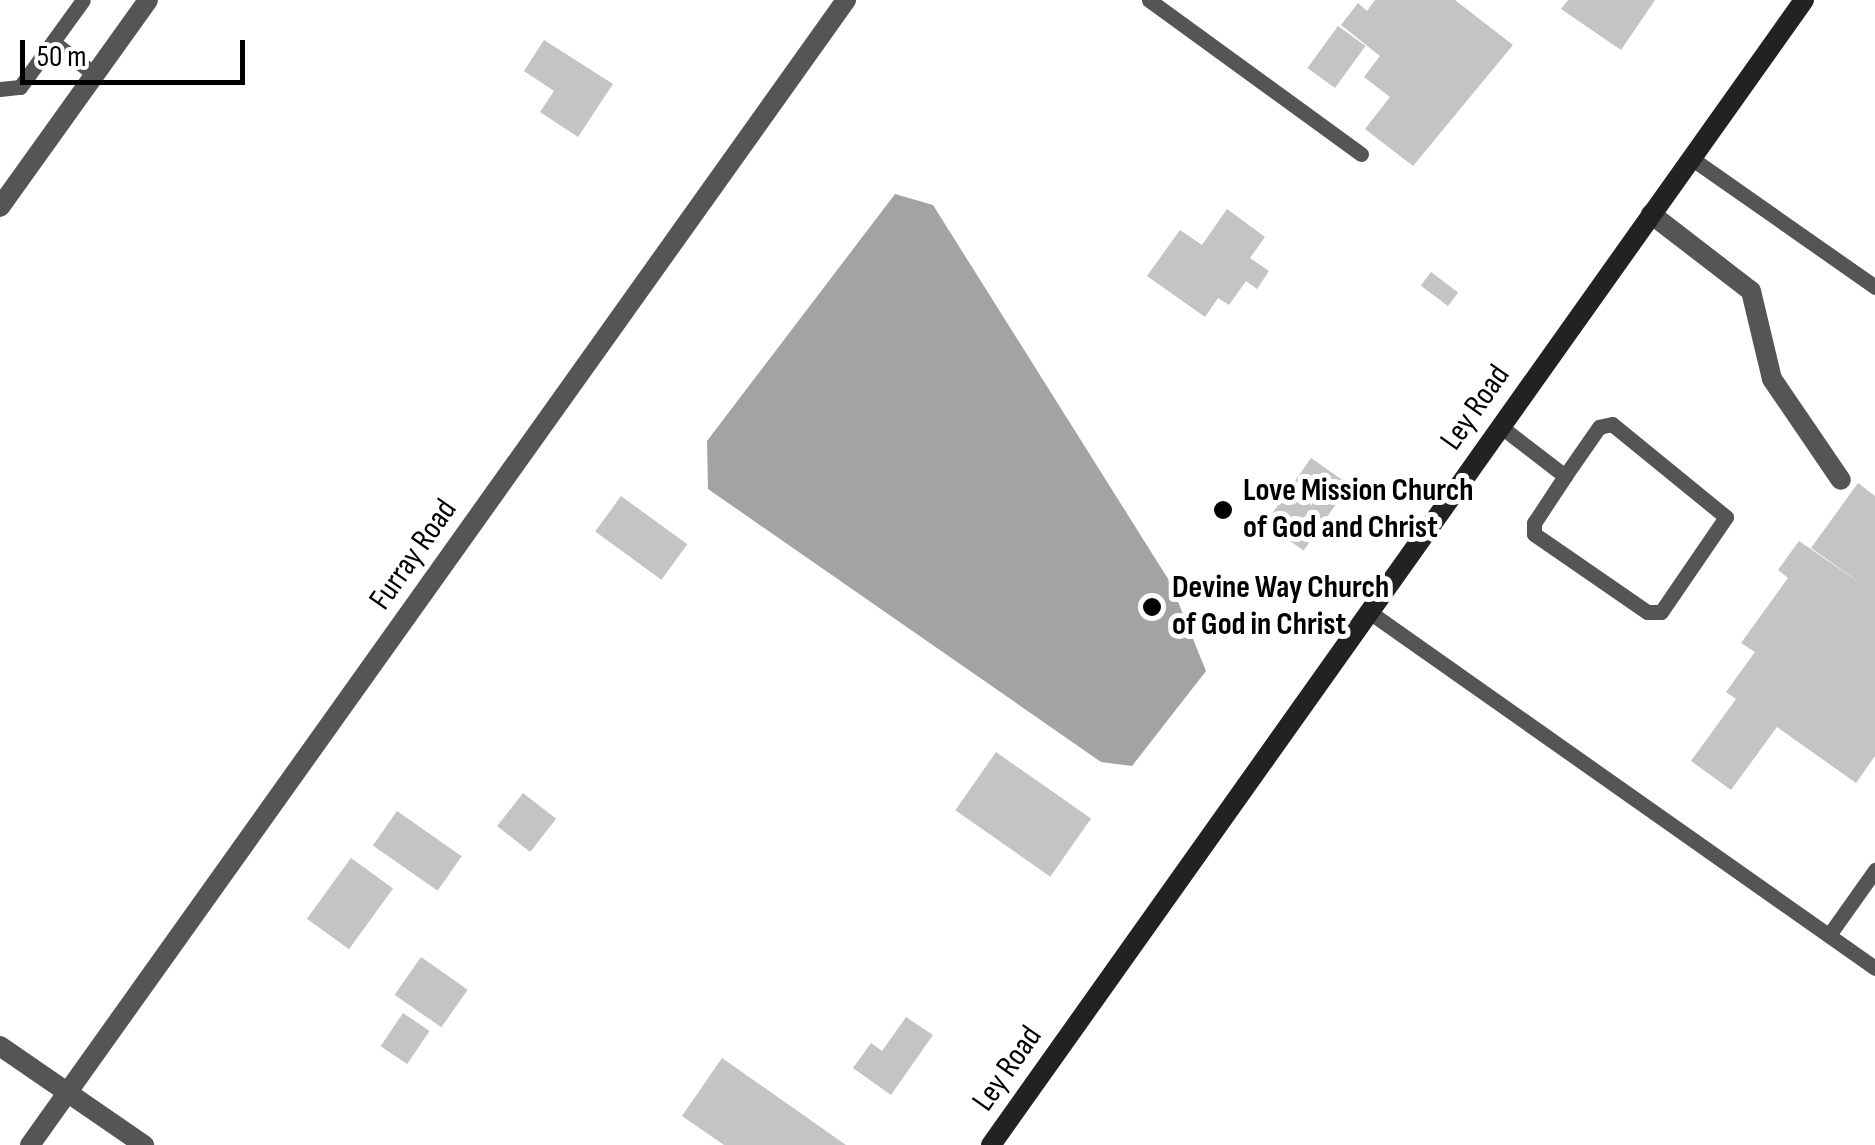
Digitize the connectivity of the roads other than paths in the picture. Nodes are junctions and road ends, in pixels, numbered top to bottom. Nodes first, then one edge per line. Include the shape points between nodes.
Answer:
1 (83, 0) edge
2 (148, 0) edge
3 (846, 0) edge
4 (1148, 0) edge
5 (1804, 0) edge
6 (53, 42) junction
7 (94, 74) junction
8 (0, 89) edge
9 (1361, 154) dead end
10 (1692, 158) junction
11 (0, 207) edge
12 (1651, 214) junction
13 (1875, 286) edge
14 (1500, 426) junction
15 (1565, 476) junction
16 (1841, 480) dead end
17 (1368, 612) junction
18 (1875, 870) edge
19 (1828, 934) junction
20 (1875, 968) edge
21 (0, 1046) edge
22 (68, 1093) junction
23 (30, 1145) edge
24 (144, 1145) edge
25 (990, 1145) edge

1 - 6 lane
2 - 7 street
3 - 22 street, Furray Road
4 - 9 lane
5 - 10 main road, Ley Road
6 - 7 lane
6 - 8 lane via 20,87
7 - 11 street
10 - 12 main road, Ley Road
10 - 13 lane
12 - 14 main road, Ley Road
12 - 16 street via 1751,291 1772,378
14 - 15 lane
14 - 17 main road, Ley Road
15 - 15 lane via 1534,523 1534,534 1654,614 1726,517 1612,424 1599,427
17 - 19 lane
17 - 25 main road, Ley Road
18 - 19 lane
19 - 20 lane
21 - 22 street
22 - 23 street, Furray Road
22 - 24 street

